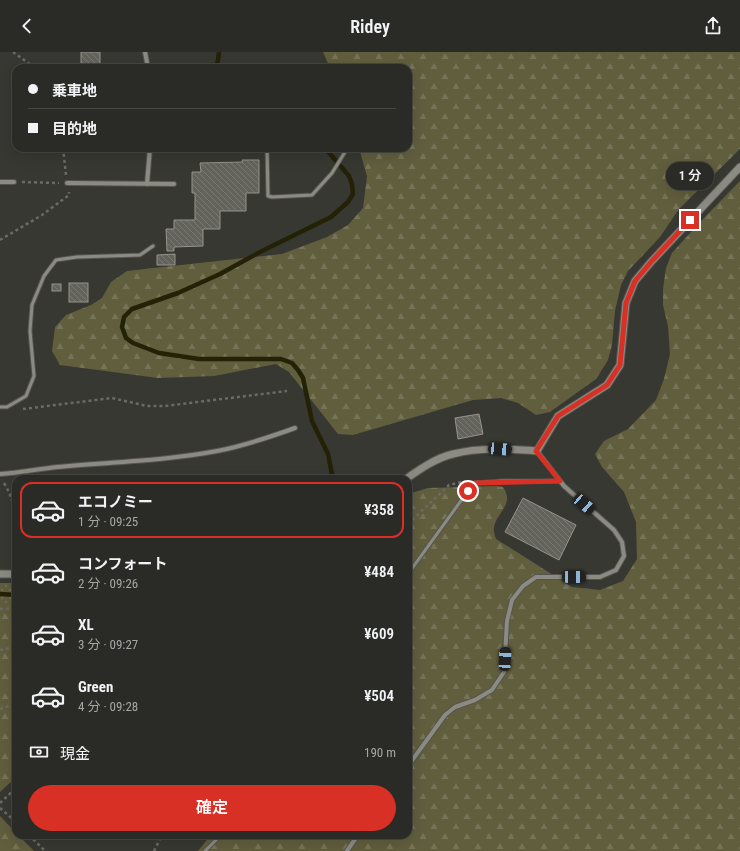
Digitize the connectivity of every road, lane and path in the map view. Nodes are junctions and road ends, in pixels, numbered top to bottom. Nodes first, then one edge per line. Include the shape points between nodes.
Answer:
1 (13, 52) edge
2 (145, 52) edge
3 (30, 64) edge
4 (147, 64) edge
5 (63, 152) edge
6 (150, 152) edge
7 (267, 152) edge
8 (345, 152) edge
9 (740, 167) edge
10 (0, 182) edge
11 (14, 182) joint
12 (67, 183) junction
13 (147, 184) junction
14 (174, 184) dead end
15 (0, 240) edge
16 (153, 246) dead end
17 (286, 391) dead end
18 (0, 407) edge
19 (7, 407) junction
20 (295, 428) dead end
21 (536, 451) junction
22 (0, 474) edge
23 (412, 475) edge
24 (560, 481) junction
25 (4, 482) dead end
26 (475, 483) junction
27 (12, 496) edge
28 (412, 520) edge
29 (412, 568) edge
30 (0, 574) edge
31 (12, 574) edge
32 (12, 608) edge
33 (0, 609) edge
34 (12, 648) edge
35 (0, 650) edge
36 (12, 705) edge
37 (0, 709) edge
38 (412, 760) edge
39 (12, 792) edge
40 (0, 803) edge
41 (0, 808) edge
42 (12, 818) edge
43 (33, 839) edge
44 (160, 839) edge
45 (217, 839) edge
46 (355, 839) edge
47 (45, 851) edge
48 (154, 851) edge
49 (205, 851) edge
50 (347, 851) edge

1 - 3 path
2 - 4 street
5 - 12 path
6 - 13 street
7 - 8 lane via 266,187 268,196 272,197 312,195 332,173
9 - 21 street via 635,281 626,303 620,365 607,385 558,416
10 - 11 street
11 - 12 path
12 - 13 street
12 - 15 path via 69,195 42,215
13 - 14 street
16 - 19 lane via 140,256 56,260 44,276 32,305 30,331 34,376 26,396
17 - 19 path via 165,406 147,406 112,398 20,409
18 - 19 lane
20 - 22 street via 257,442 170,459 56,467
21 - 23 street via 500,449 452,454
21 - 24 street
24 - 26 lane
24 - 38 street via 614,530 622,542 624,556 616,570 600,577 536,577 523,586 512,600 507,621 504,672 492,690 445,714
25 - 27 path
26 - 28 path via 463,480 449,485
26 - 29 lane
30 - 31 street
32 - 33 path
34 - 35 path
36 - 37 path
39 - 40 path
41 - 42 path
43 - 47 path
44 - 48 path
45 - 49 lane
46 - 50 street

